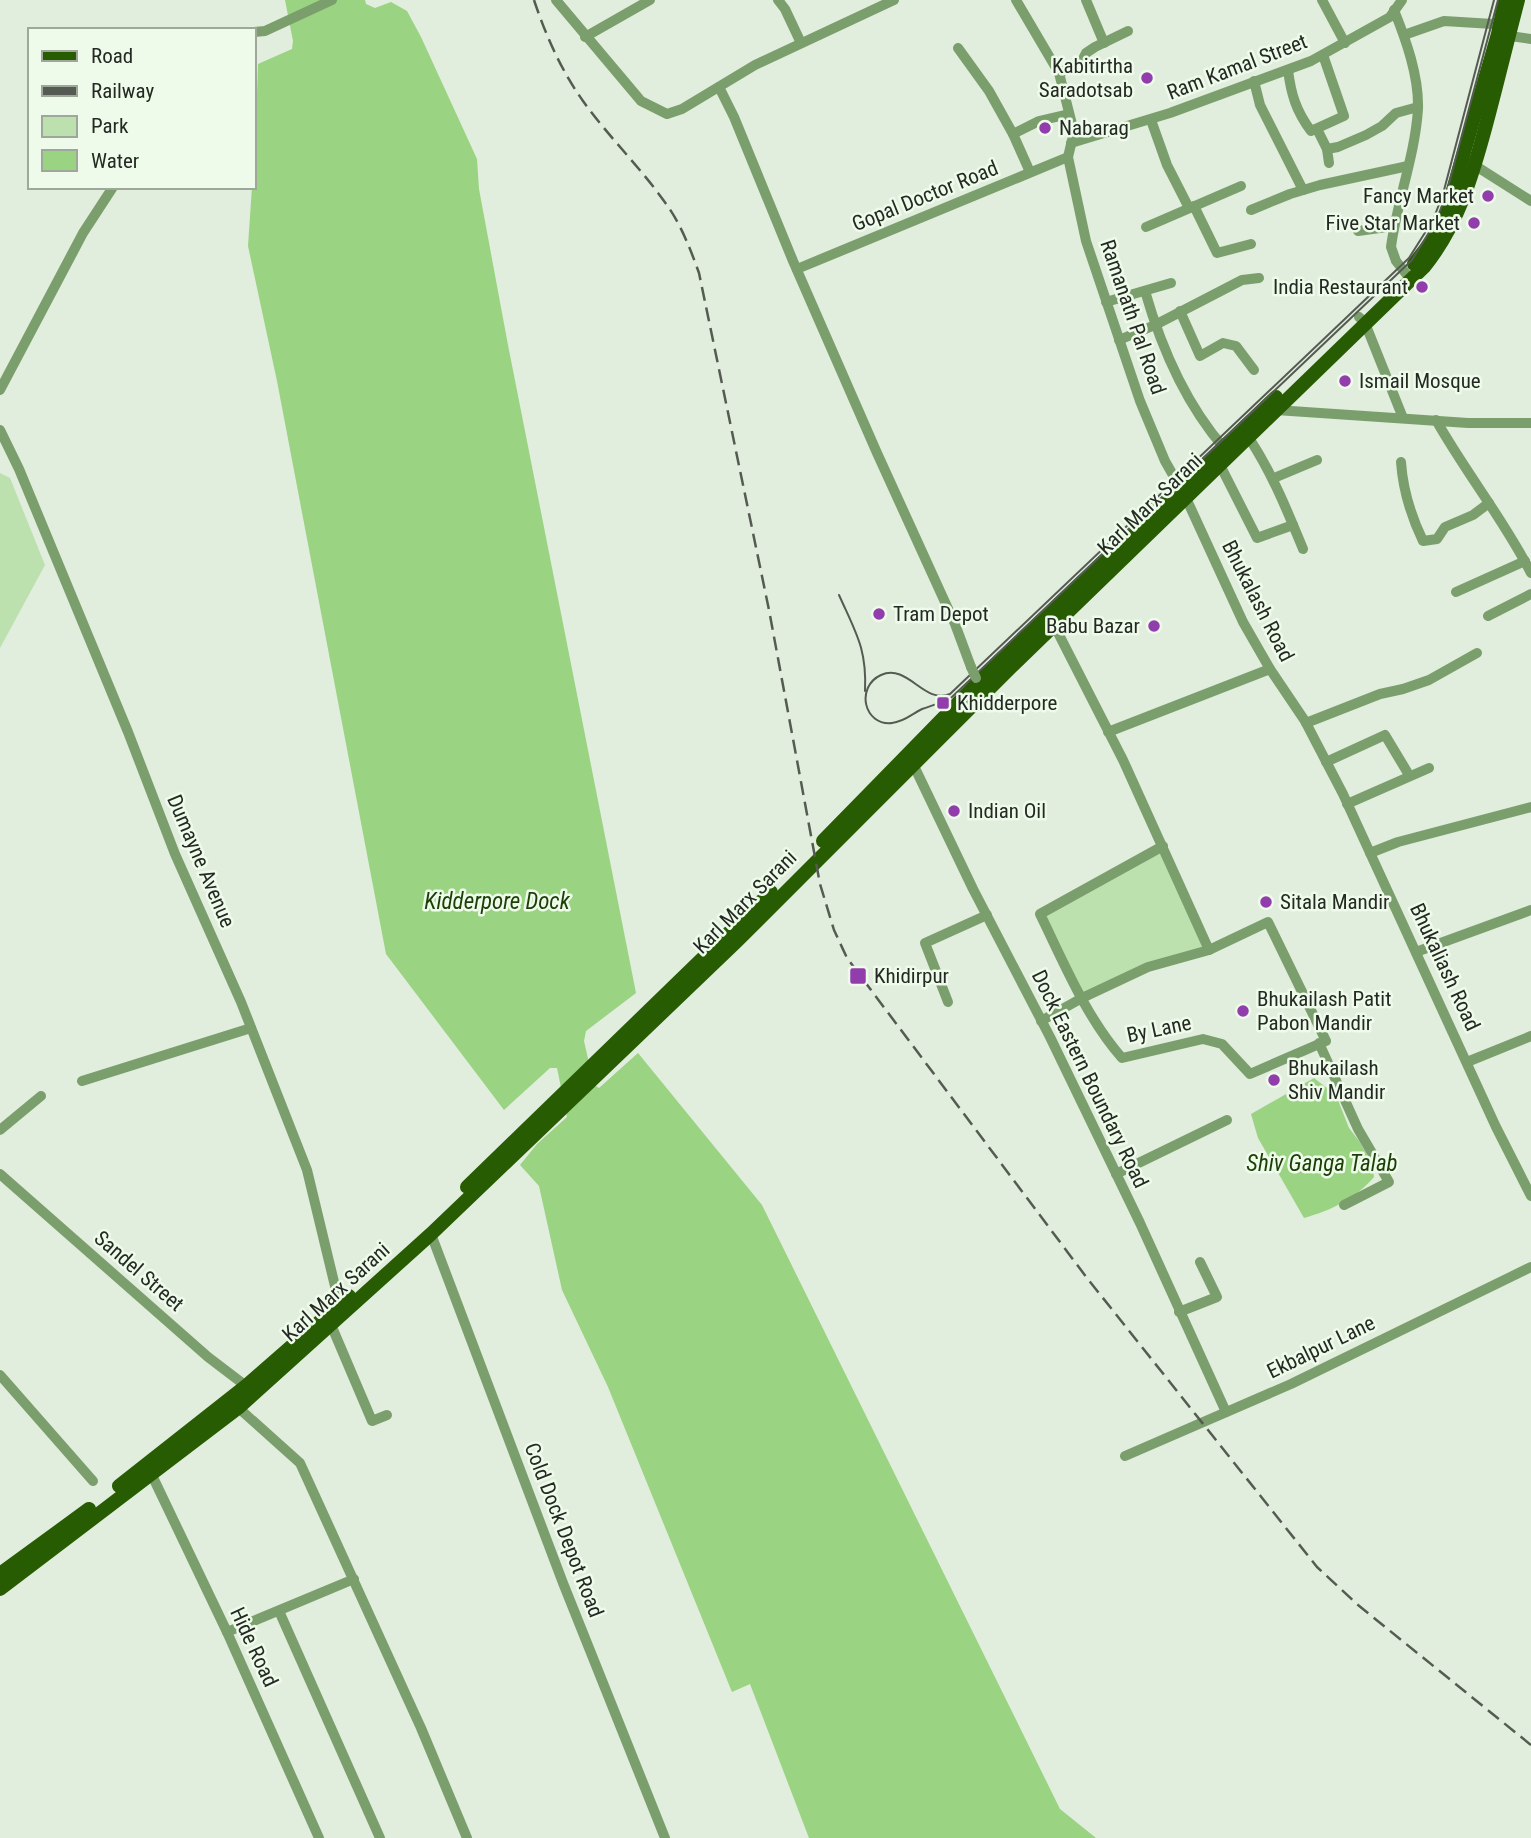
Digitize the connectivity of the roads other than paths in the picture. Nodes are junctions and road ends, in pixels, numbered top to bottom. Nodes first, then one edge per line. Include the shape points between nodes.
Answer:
1 (332, 0) edge
2 (555, 0) edge
3 (650, 0) edge
4 (778, 0) edge
5 (894, 0) edge
6 (1016, 0) edge
7 (1086, 0) edge
8 (1322, 0) edge
9 (1402, 0) edge
10 (1505, 0) edge
11 (1518, 0) edge
12 (1394, 10) junction
13 (1128, 31) dead end
14 (1500, 31) junction
15 (259, 32) edge
16 (1404, 35) junction
17 (585, 37) junction
18 (1531, 39) edge
19 (801, 43) junction
20 (1104, 43) junction
21 (1345, 43) junction
22 (958, 48) dead end
23 (1322, 55) junction
24 (1288, 70) junction
25 (1059, 73) junction
26 (1254, 81) junction
27 (719, 87) junction
28 (1418, 107) junction
29 (1069, 114) junction
30 (1151, 120) junction
31 (1317, 128) junction
32 (1013, 134) junction
33 (1072, 142) junction
34 (1327, 149) junction
35 (1068, 158) junction
36 (1470, 162) junction
37 (1329, 163) dead end
38 (1408, 166) junction
39 (1030, 172) junction
40 (1241, 186) dead end
41 (112, 189) edge
42 (1303, 190) junction
43 (1531, 201) edge
44 (1192, 207) junction
45 (1251, 210) dead end
46 (1394, 226) junction
47 (1146, 227) dead end
48 (1358, 231) dead end
49 (1251, 244) dead end
50 (797, 269) junction
51 (1408, 276) junction
52 (1259, 278) dead end
53 (1171, 283) dead end
54 (1145, 291) junction
55 (1106, 302) junction
56 (1180, 311) junction
57 (1362, 320) junction
58 (1155, 325) junction
59 (1119, 340) junction
60 (1254, 370) dead end
61 (0, 390) edge
62 (1273, 407) junction
63 (1403, 418) junction
64 (1436, 421) junction
65 (1531, 423) edge
66 (0, 430) edge
67 (1249, 438) junction
68 (1224, 448) junction
69 (1317, 460) dead end
70 (1401, 462) dead end
71 (1220, 465) junction
72 (1274, 478) junction
73 (1183, 494) junction
74 (1489, 503) junction
75 (1293, 525) junction
76 (1303, 549) dead end
77 (1525, 561) junction
78 (1531, 573) edge
79 (1456, 592) dead end
80 (1531, 594) edge
81 (1488, 616) dead end
82 (1051, 620) junction
83 (1477, 653) dead end
84 (1270, 669) junction
85 (979, 685) junction
86 (1306, 723) junction
87 (1108, 732) junction
88 (1324, 758) junction
89 (914, 766) junction
90 (1429, 768) dead end
91 (1409, 775) junction
92 (1347, 804) junction
93 (1531, 807) edge
94 (1163, 846) junction
95 (1370, 853) junction
96 (1531, 910) edge
97 (987, 915) junction
98 (1209, 950) junction
99 (1416, 952) junction
100 (1082, 998) junction
101 (948, 1002) dead end
102 (1041, 1021) junction
103 (251, 1028) junction
104 (1531, 1036) edge
105 (1319, 1044) junction
106 (606, 1059) junction
107 (1467, 1062) junction
108 (82, 1081) dead end
109 (41, 1096) dead end
110 (544, 1120) junction
111 (1227, 1120) dead end
112 (0, 1130) edge
113 (0, 1174) edge
114 (1116, 1174) junction
115 (1531, 1196) edge
116 (1344, 1205) dead end
117 (431, 1234) junction
118 (1200, 1262) dead end
119 (1531, 1267) edge
120 (1179, 1312) junction
121 (335, 1315) junction
122 (0, 1375) edge
123 (251, 1389) junction
124 (234, 1404) junction
125 (1226, 1412) junction
126 (387, 1415) dead end
127 (1125, 1456) dead end
128 (149, 1469) junction
129 (93, 1482) dead end
130 (109, 1499) junction
131 (0, 1574) edge
132 (354, 1579) junction
133 (0, 1588) edge
134 (279, 1611) junction
135 (227, 1632) junction
136 (319, 1838) edge
137 (380, 1838) edge
138 (467, 1838) edge
139 (665, 1838) edge

1 - 15 street
2 - 17 street
3 - 17 street
4 - 19 street
5 - 19 street
6 - 25 street, Ramanath Pal Road
7 - 20 street
8 - 21 street
9 - 12 street, Ram Kamal Street
10 - 14 main road
11 - 14 main road
12 - 16 street
12 - 21 street, Ram Kamal Street via 1390,17
13 - 20 street
14 - 16 street via 1444,21
14 - 18 street
14 - 36 main road, Karl Marx Sarani
16 - 28 street
17 - 27 street via 641,101 667,114
19 - 27 street
20 - 25 street
21 - 23 street, Ram Kamal Street
22 - 32 street
23 - 24 street, Ram Kamal Street
23 - 31 street via 1344,116
24 - 26 street, Ram Kamal Street
24 - 31 street via 1299,115 1311,131
25 - 29 street, Ramanath Pal Road
26 - 30 street, Ram Kamal Street
26 - 42 street via 1260,105
27 - 50 street
28 - 34 street via 1396,113 1366,135
28 - 38 street
29 - 32 street
29 - 33 street, Ramanath Pal Road
30 - 33 street, Ram Kamal Street
30 - 44 street via 1167,164
31 - 34 street
32 - 39 street
33 - 35 street, Ramanath Pal Road
34 - 37 street
35 - 39 street, Gopal Doctor Road
35 - 55 street, Ramanath Pal Road via 1086,242
36 - 43 street
36 - 51 main road, Karl Marx Sarani via 1454,223 1436,252
38 - 42 street
38 - 46 street
39 - 50 street, Gopal Doctor Road
40 - 44 street
41 - 61 street via 83,233
42 - 45 street
44 - 47 street
44 - 49 street via 1217,253
46 - 48 street
46 - 51 street via 1391,247
50 - 85 street, bridge
51 - 57 main road, Karl Marx Sarani
52 - 56 street via 1242,280
53 - 54 street
54 - 55 street
54 - 58 street
55 - 59 street, Ramanath Pal Road
56 - 58 street
56 - 60 street via 1200,356 1223,343 1236,346
57 - 62 main road, Karl Marx Sarani
57 - 63 street
58 - 59 street
58 - 68 street via 1171,366
59 - 73 street, Ramanath Pal Road via 1140,401
62 - 63 street
62 - 67 main road, Karl Marx Sarani
62 - 68 main road
63 - 64 street
64 - 65 street
64 - 74 street
66 - 103 street, Dumayne Avenue
67 - 71 main road, Karl Marx Sarani
67 - 72 street
68 - 73 main road
69 - 72 street
70 - 74 street via 1408,504 1423,541 1437,539 1445,527
71 - 73 main road, Karl Marx Sarani
71 - 75 street via 1257,538
72 - 75 street
73 - 82 main road, Karl Marx Sarani
73 - 84 street, Bhukalash Road
74 - 77 street
75 - 76 street
77 - 78 street
77 - 79 street
80 - 81 street
82 - 85 main road, Karl Marx Sarani
82 - 87 street
83 - 86 street via 1429,680
84 - 86 street, Bhukalash Road
84 - 87 street
85 - 89 main road, Karl Marx Sarani
85 - 106 main road
86 - 88 street, Bhukalash Road
87 - 94 street
88 - 91 street via 1385,735
88 - 92 street, Bhukaliash Road
89 - 97 street, Dock Eastern Boundary Road
89 - 106 main road, Karl Marx Sarani via 737,941
90 - 91 street
91 - 92 street
92 - 95 street, Bhukaliash Road
93 - 95 street
94 - 98 street
94 - 100 street via 1040,914
95 - 99 street, Bhukaliash Road
96 - 99 street
97 - 101 street via 925,943
97 - 102 street, Dock Eastern Boundary Road
98 - 100 street via 1148,967
98 - 105 street via 1268,922 1326,1041
99 - 107 street, Bhukaliash Road
100 - 102 street
100 - 105 street, By Lane via 1122,1058 1203,1040 1222,1044 1250,1074
102 - 114 street, Dock Eastern Boundary Road
103 - 108 street
103 - 121 street, Dumayne Avenue via 307,1170
104 - 107 street
105 - 116 street via 1358,1129 1389,1182
106 - 110 main road, Karl Marx Sarani
107 - 115 street, Bhukaliash Road
109 - 112 street
110 - 117 main road, Karl Marx Sarani
110 - 121 main road
111 - 114 street
113 - 123 street, Sandel Street via 208,1357
114 - 120 street, Dock Eastern Boundary Road
117 - 121 main road, Karl Marx Sarani
117 - 139 street, Cold Dock Depot Road
118 - 120 street via 1217,1297
119 - 125 street, Ekbalpur Lane
120 - 125 street, Dock Eastern Boundary Road
121 - 123 main road, Karl Marx Sarani
121 - 126 street, Dumayne Avenue via 372,1421
122 - 129 street
123 - 124 main road, Karl Marx Sarani
124 - 128 main road, Karl Marx Sarani
124 - 132 street via 300,1463
125 - 127 street, Ekbalpur Lane
128 - 130 main road, Karl Marx Sarani
128 - 135 street, Hide Road
130 - 131 main road
130 - 133 main road, Karl Marx Sarani
132 - 134 street
132 - 138 street
134 - 135 street
134 - 137 street
135 - 136 street, Hide Road

